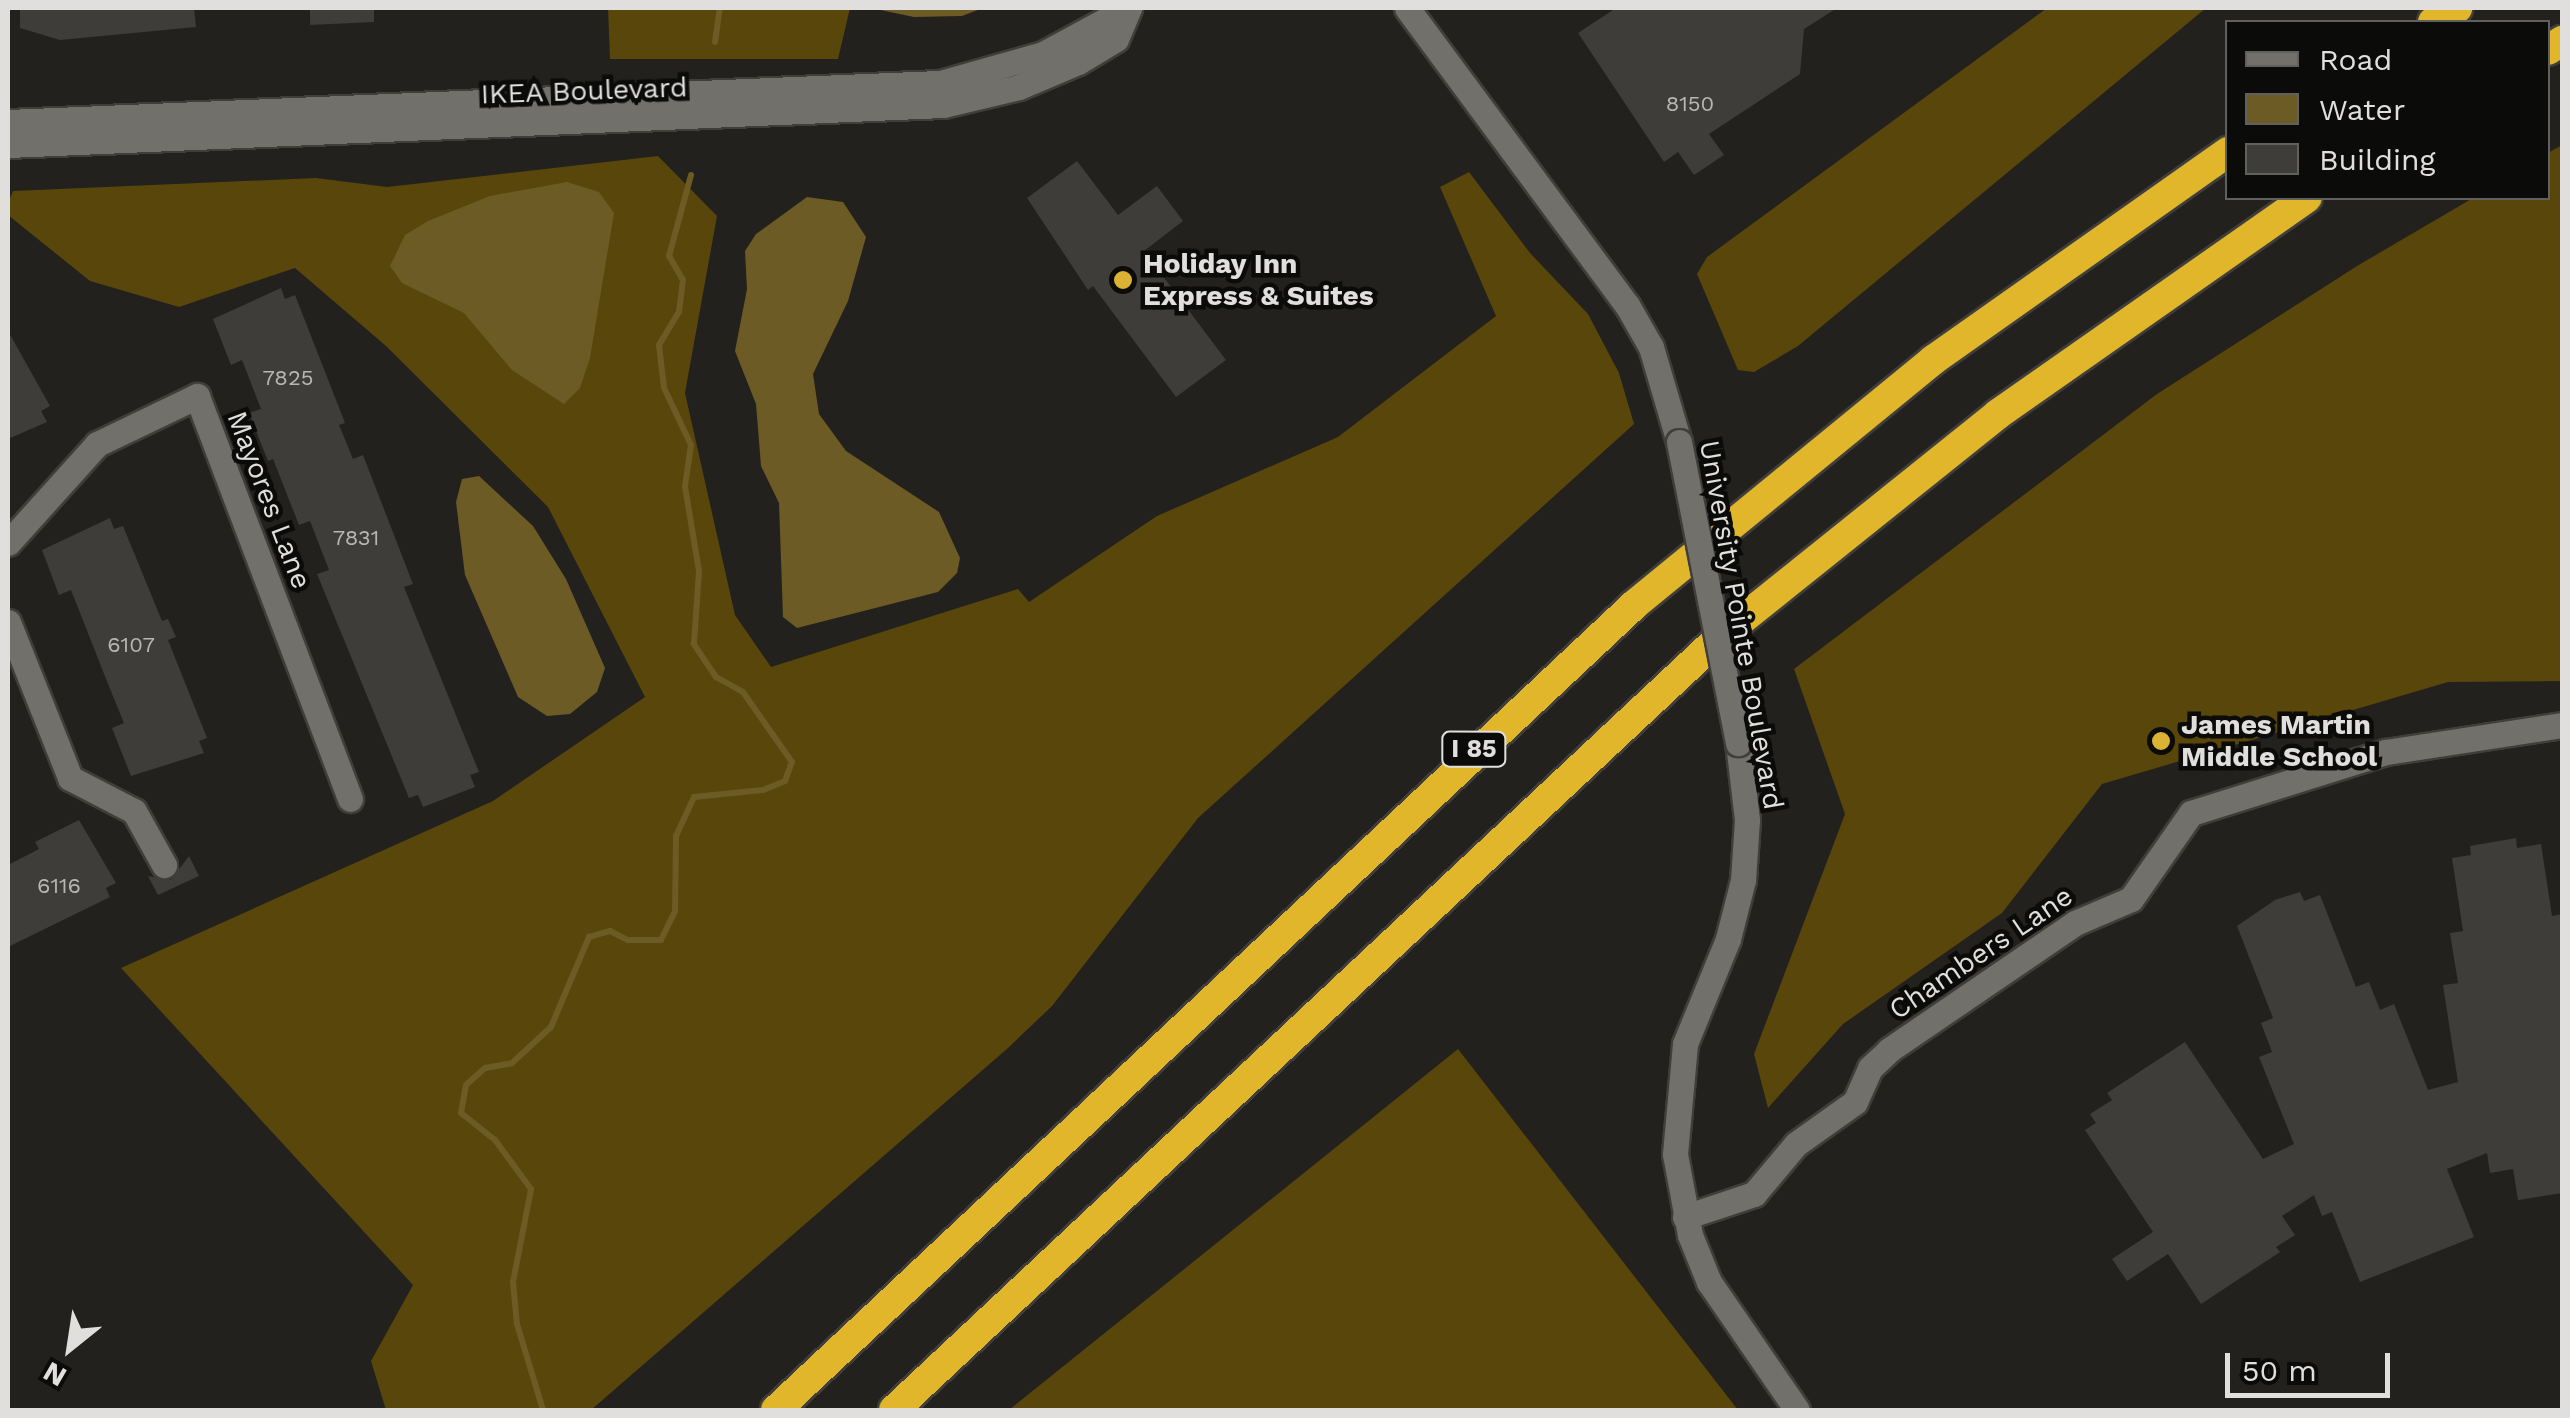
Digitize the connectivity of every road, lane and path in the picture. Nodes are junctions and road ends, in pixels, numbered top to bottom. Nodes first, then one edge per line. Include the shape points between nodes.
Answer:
1 (1129, 8) edge
2 (1407, 8) edge
3 (442, 115) junction
4 (8, 122) edge
5 (8, 145) edge
6 (2225, 154) edge
7 (2303, 200) edge
8 (8, 542) edge
9 (8, 622) edge
10 (2562, 725) edge
11 (350, 799) dead end
12 (164, 865) dead end
13 (1686, 1217) junction
14 (776, 1410) edge
15 (894, 1410) edge
16 (1797, 1410) edge

1 - 3 street, IKEA Boulevard via 1043,54 940,84
2 - 13 street, University Pointe Boulevard, bridge via 1628,305 1656,361 1679,442 1747,820 1743,880 1728,939 1692,1021 1676,1094 1675,1154
3 - 4 street, IKEA Boulevard
3 - 5 street, IKEA Boulevard
6 - 14 highway, I 85 via 1933,360 1634,606
7 - 15 highway via 1998,414 1720,636
8 - 11 street, Mayores Lane via 88,452 132,422 196,396
9 - 12 street via 70,778 134,811
10 - 13 street, Chambers Lane via 2386,752 2191,812 2131,900 2076,923 1888,1050 1870,1068 1855,1102 1796,1144 1754,1194
13 - 16 street, University Pointe Boulevard via 1721,1305

